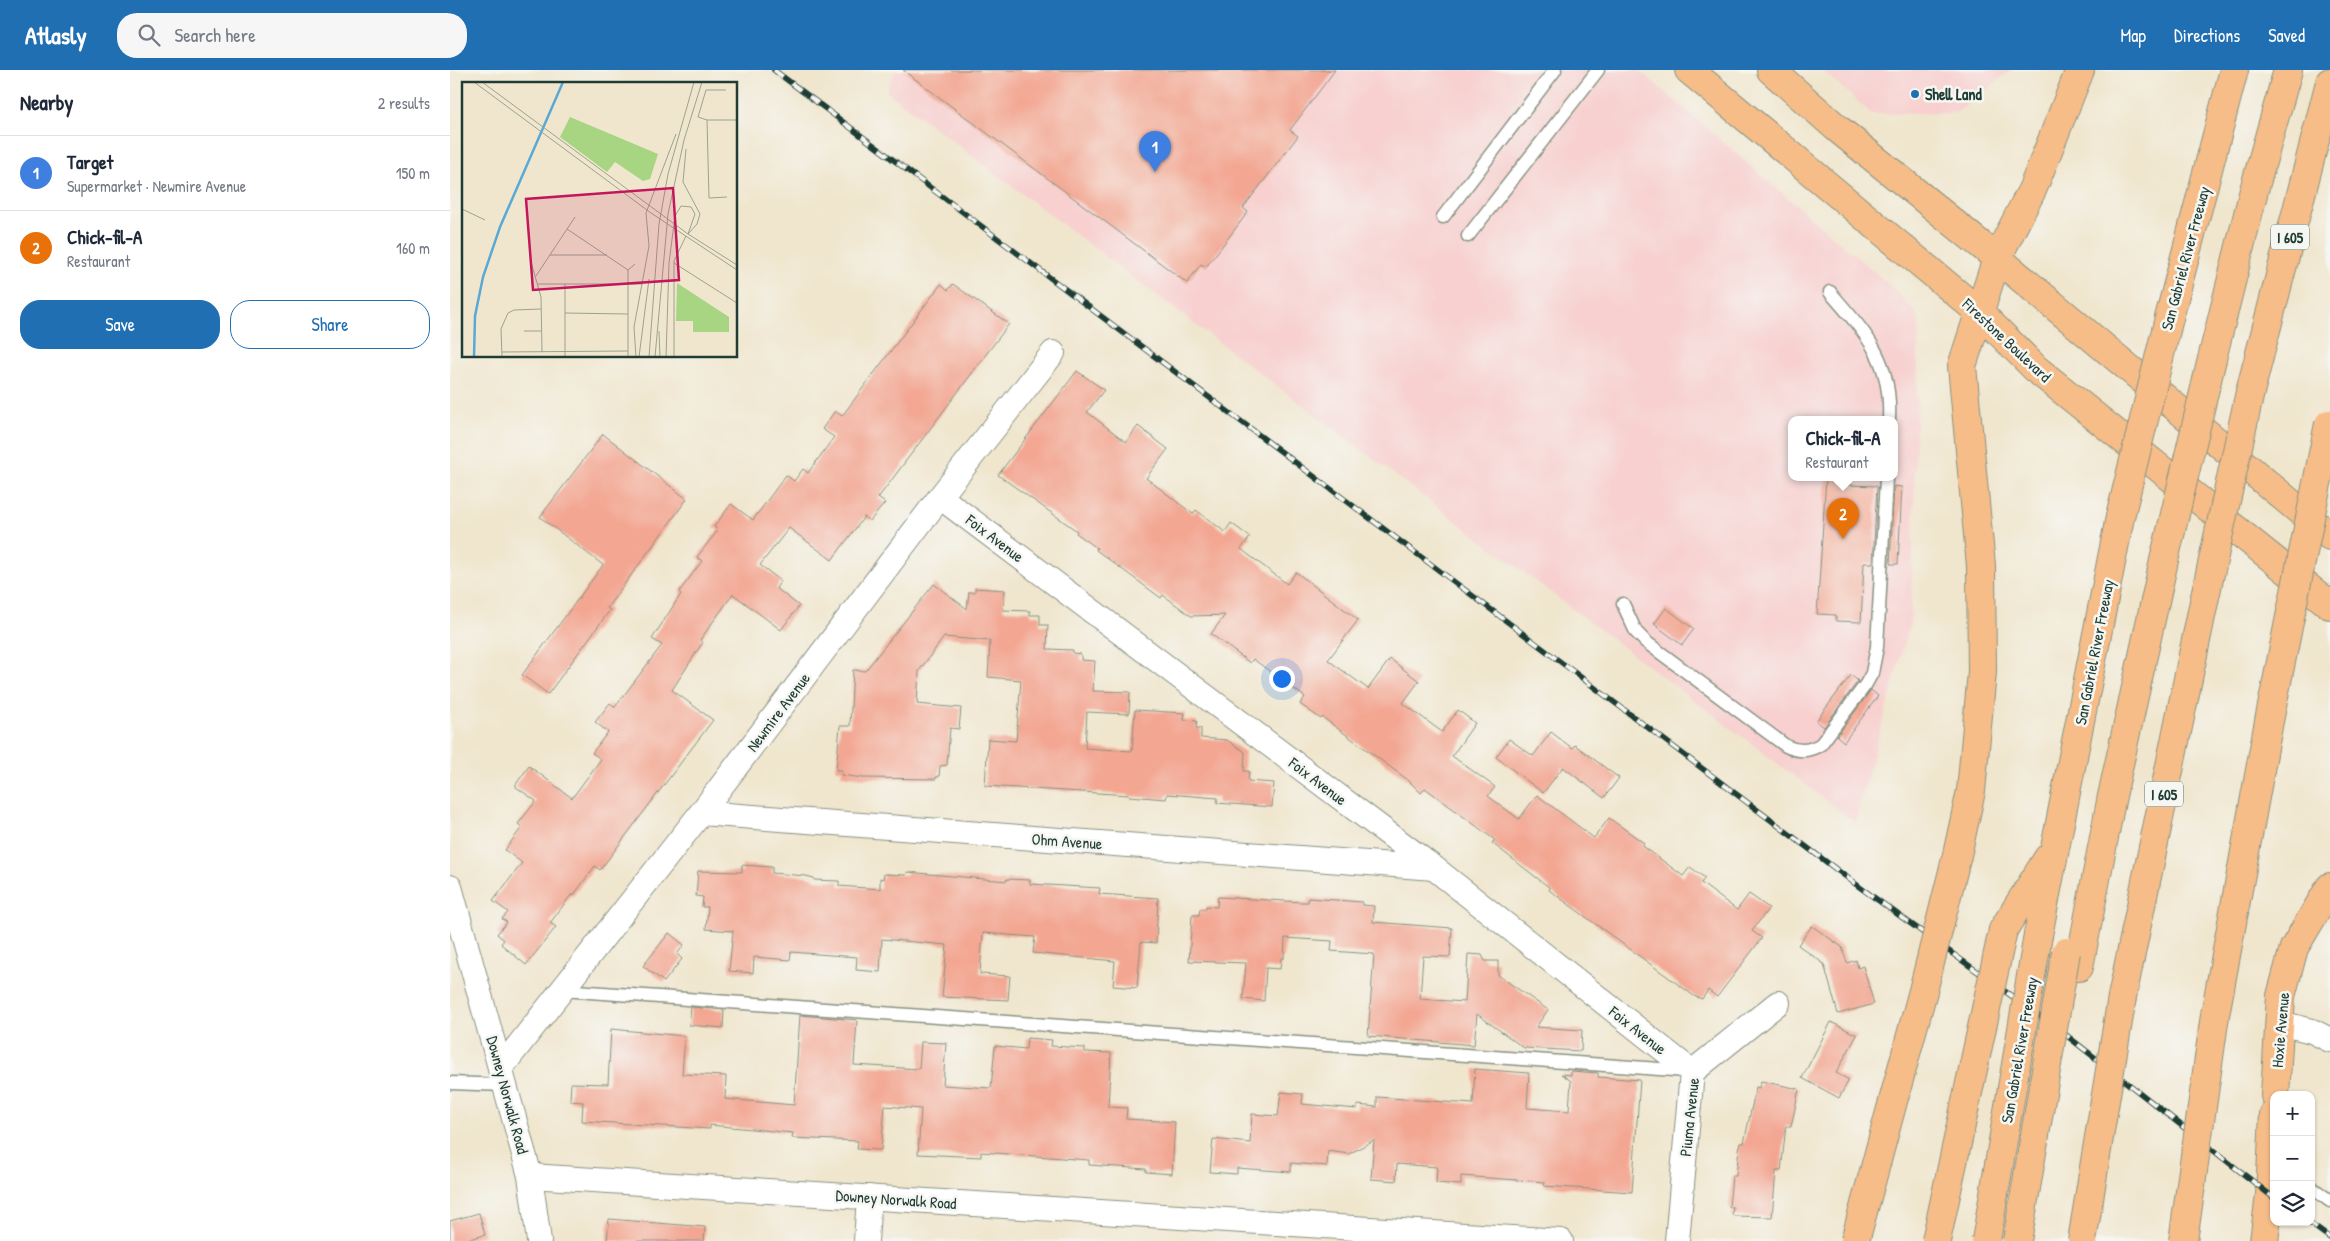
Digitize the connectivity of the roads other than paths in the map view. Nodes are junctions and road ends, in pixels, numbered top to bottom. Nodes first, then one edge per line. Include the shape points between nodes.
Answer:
1 (1556, 70) edge
2 (1598, 70) edge
3 (1689, 70) edge
4 (2080, 70) edge
5 (2234, 70) edge
6 (2272, 70) edge
7 (2288, 70) edge
8 (1773, 71) edge
9 (2330, 82) edge
10 (1443, 217) dead end
11 (1468, 236) dead end
12 (1997, 258) junction
13 (1830, 292) dead end
14 (1978, 312) junction
15 (2204, 352) junction
16 (1053, 353) dead end
17 (1889, 416) edge
18 (2329, 422) edge
19 (1886, 481) edge
20 (940, 497) junction
21 (2330, 536) edge
22 (1622, 604) dead end
23 (2330, 605) edge
24 (701, 813) junction
25 (2057, 844) junction
26 (1434, 868) junction
27 (450, 887) edge
28 (2330, 887) edge
29 (2072, 960) junction
30 (562, 990) junction
31 (1778, 1003) dead end
32 (2279, 1023) junction
33 (2330, 1040) edge
34 (1692, 1072) junction
35 (503, 1077) junction
36 (450, 1083) edge
37 (2275, 1091) edge
38 (530, 1176) junction
39 (2271, 1181) edge
40 (2315, 1190) edge
41 (869, 1197) junction
42 (2330, 1201) edge
43 (540, 1241) edge
44 (866, 1241) edge
45 (1561, 1241) edge
46 (1677, 1241) edge
47 (1855, 1241) edge
48 (1936, 1241) edge
49 (1986, 1241) edge
50 (2017, 1241) edge
51 (2035, 1241) edge
52 (2082, 1241) edge
53 (2183, 1241) edge
54 (2264, 1241) edge

1 - 10 lane
2 - 11 lane
3 - 14 main road, Firestone Boulevard
4 - 12 main road via 2033,188
5 - 25 main road, San Gabriel River Freeway, bridge via 2120,517
6 - 15 main road
7 - 15 main road
8 - 12 main road via 1838,129
9 - 52 main road, I 605, bridge via 2250,392 2206,592 2122,997
12 - 14 main road
12 - 21 main road
13 - 17 lane via 1869,338 1878,355 1889,395
14 - 23 main road, Firestone Boulevard via 2036,369
14 - 47 main road, bridge via 1962,366 1981,566 1982,672 1970,791 1923,991
15 - 29 main road via 2158,549
16 - 20 street, Newmire Avenue
18 - 53 main road, bridge via 2214,1015
19 - 22 lane via 1877,647 1872,673 1813,750 1794,750 1786,746 1646,642 1636,632
20 - 24 street, Newmire Avenue
20 - 26 street, Foix Avenue
24 - 26 street, Ohm Avenue
24 - 30 street, Newmire Avenue
25 - 48 main road, bridge via 2003,930
25 - 49 main road, San Gabriel River Freeway, bridge via 2038,935
26 - 34 street, Foix Avenue
27 - 35 street, Downey Norwalk Road
28 - 32 main road, Hoxie Avenue via 2294,948 2281,996
29 - 50 main road, bridge
29 - 51 main road
30 - 34 lane
30 - 35 street, Newmire Avenue
31 - 34 street, Piuma Avenue
32 - 33 street via 2312,1031
32 - 37 main road, Hoxie Avenue
34 - 46 street, Piuma Avenue
35 - 36 lane
35 - 38 street, Downey Norwalk Road
38 - 41 street, Downey Norwalk Road
38 - 43 street
39 - 54 main road
40 - 42 lane
41 - 44 street
41 - 45 street, Downey Norwalk Road

